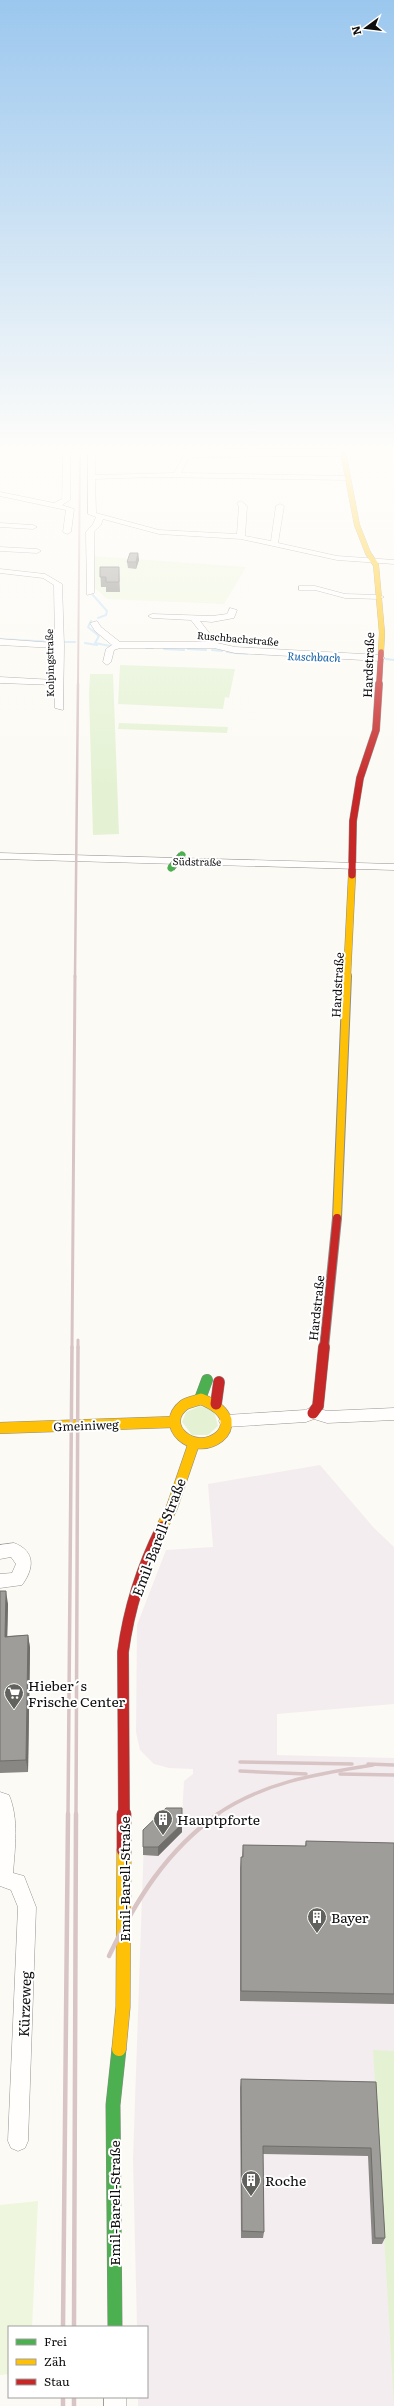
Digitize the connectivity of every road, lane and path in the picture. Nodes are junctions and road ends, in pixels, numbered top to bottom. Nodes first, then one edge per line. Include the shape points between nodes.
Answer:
1 (90, 564) edge
2 (375, 564) edge
3 (0, 570) edge
4 (302, 588) dead end
5 (90, 593) dead end
6 (380, 597) junction
7 (233, 610) dead end
8 (152, 616) dead end
9 (193, 618) junction
10 (94, 623) dead end
11 (0, 642) edge
12 (118, 645) junction
13 (60, 646) junction
14 (214, 646) junction
15 (381, 658) junction
16 (107, 662) dead end
17 (0, 680) edge
18 (60, 683) junction
19 (60, 708) dead end
20 (182, 854) dead end
21 (0, 856) edge
22 (353, 864) junction
23 (394, 867) edge
24 (172, 868) dead end
25 (207, 1380) dead end
26 (219, 1382) dead end
27 (200, 1399) junction
28 (216, 1404) junction
29 (313, 1413) junction
30 (394, 1414) edge
31 (226, 1421) junction
32 (173, 1422) junction
33 (0, 1428) edge
34 (194, 1443) junction
35 (0, 1552) edge
36 (0, 1581) edge
37 (0, 1802) edge
38 (2, 1877) edge
39 (18, 2141) dead end
40 (115, 2326) edge

1 - 5 street
2 - 6 street, Hardstraße
3 - 13 street, Kolpingstraße via 45,576 56,582
4 - 6 street via 315,588 345,596
6 - 15 street, Hardstraße
7 - 9 street via 231,616
8 - 9 street
9 - 14 street
10 - 12 street
11 - 13 street
12 - 14 street, Ruschbachstraße
12 - 16 street via 110,649
13 - 18 street, Kolpingstraße
14 - 15 street, Ruschbachstraße via 235,650
15 - 22 street, Hardstraße via 376,730 355,801
17 - 18 street
18 - 19 street, Kolpingstraße
20 - 24 street, bridge
21 - 22 street, Südstraße
22 - 23 street, Südstraße
22 - 29 street, Hardstraße via 351,951 341,1104 340,1185 318,1406
25 - 27 street
26 - 28 street
27 - 28 street
27 - 32 street via 184,1403 178,1408
28 - 31 street via 223,1410
29 - 30 street via 327,1417
29 - 31 street via 306,1416
31 - 34 street via 219,1438 211,1442
32 - 33 street, Gmeiniweg
32 - 34 street via 179,1436
34 - 40 street, Emil-Barell-Straße via 172,1507 140,1577 122,1652 124,1922 123,2007 113,2105
35 - 36 street via 14,1550 25,1562 24,1570 16,1580
37 - 38 street, Kürzeweg via 3,1802 7,1826
38 - 39 street, Kürzeweg via 17,1883 27,1907

